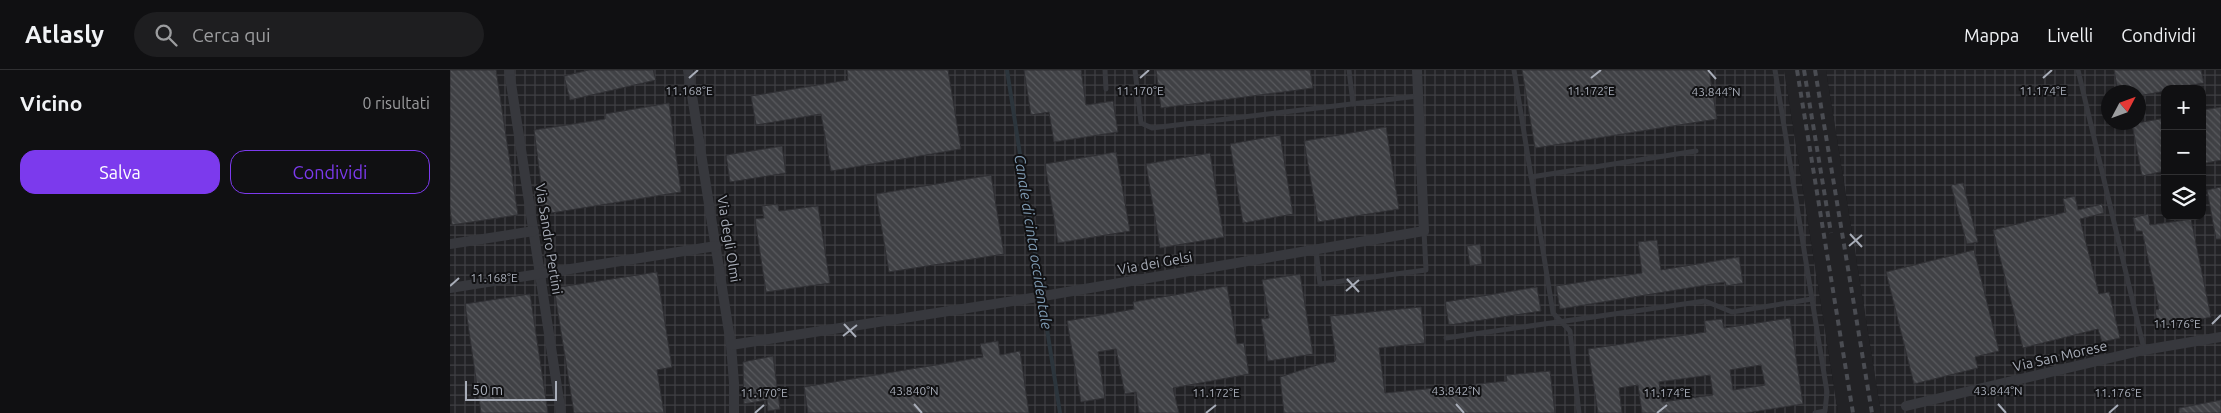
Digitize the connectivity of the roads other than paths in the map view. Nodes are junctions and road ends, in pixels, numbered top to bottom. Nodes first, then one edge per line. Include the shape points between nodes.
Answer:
1 (509, 70) edge
2 (688, 70) edge
3 (1105, 70) edge
4 (1135, 70) edge
5 (1349, 70) edge
6 (1417, 70) edge
7 (1514, 70) edge
8 (1775, 70) edge
9 (2078, 70) edge
10 (1106, 89) dead end
11 (1418, 96) junction
12 (1353, 104) junction
13 (1696, 151) dead end
14 (1531, 177) junction
15 (1424, 231) junction
16 (534, 232) junction
17 (450, 244) edge
18 (716, 246) junction
19 (1316, 250) junction
20 (540, 274) junction
21 (450, 288) edge
22 (1812, 299) junction
23 (1561, 322) junction
24 (2221, 337) edge
25 (1446, 338) dead end
26 (731, 345) junction
27 (2144, 350) junction
28 (1906, 406) dead end
29 (561, 413) edge
30 (734, 413) edge
31 (1580, 413) edge
32 (1815, 413) edge

1 - 16 street, Via Sandro Pertini
2 - 18 street, Via degli Olmi
3 - 10 lane
4 - 12 lane via 1141,123 1152,128
5 - 12 lane
6 - 11 street
7 - 14 lane
8 - 22 lane
9 - 27 lane
11 - 12 lane
11 - 15 street
13 - 14 lane
14 - 23 lane via 1553,313
15 - 19 street, Via dei Gelsi
15 - 19 lane via 1426,270 1320,284
16 - 17 street
16 - 20 street, Via Sandro Pertini
18 - 20 street
18 - 26 street, Via degli Olmi
19 - 26 street, Via dei Gelsi
20 - 21 street
20 - 29 street, Via Sandro Pertini
22 - 23 lane via 1732,312 1704,301
22 - 32 lane via 1827,392 1825,411
23 - 25 lane
23 - 31 lane via 1570,331
24 - 27 street, Via San Morese
26 - 30 street, Via degli Olmi
27 - 28 street, Via San Morese

